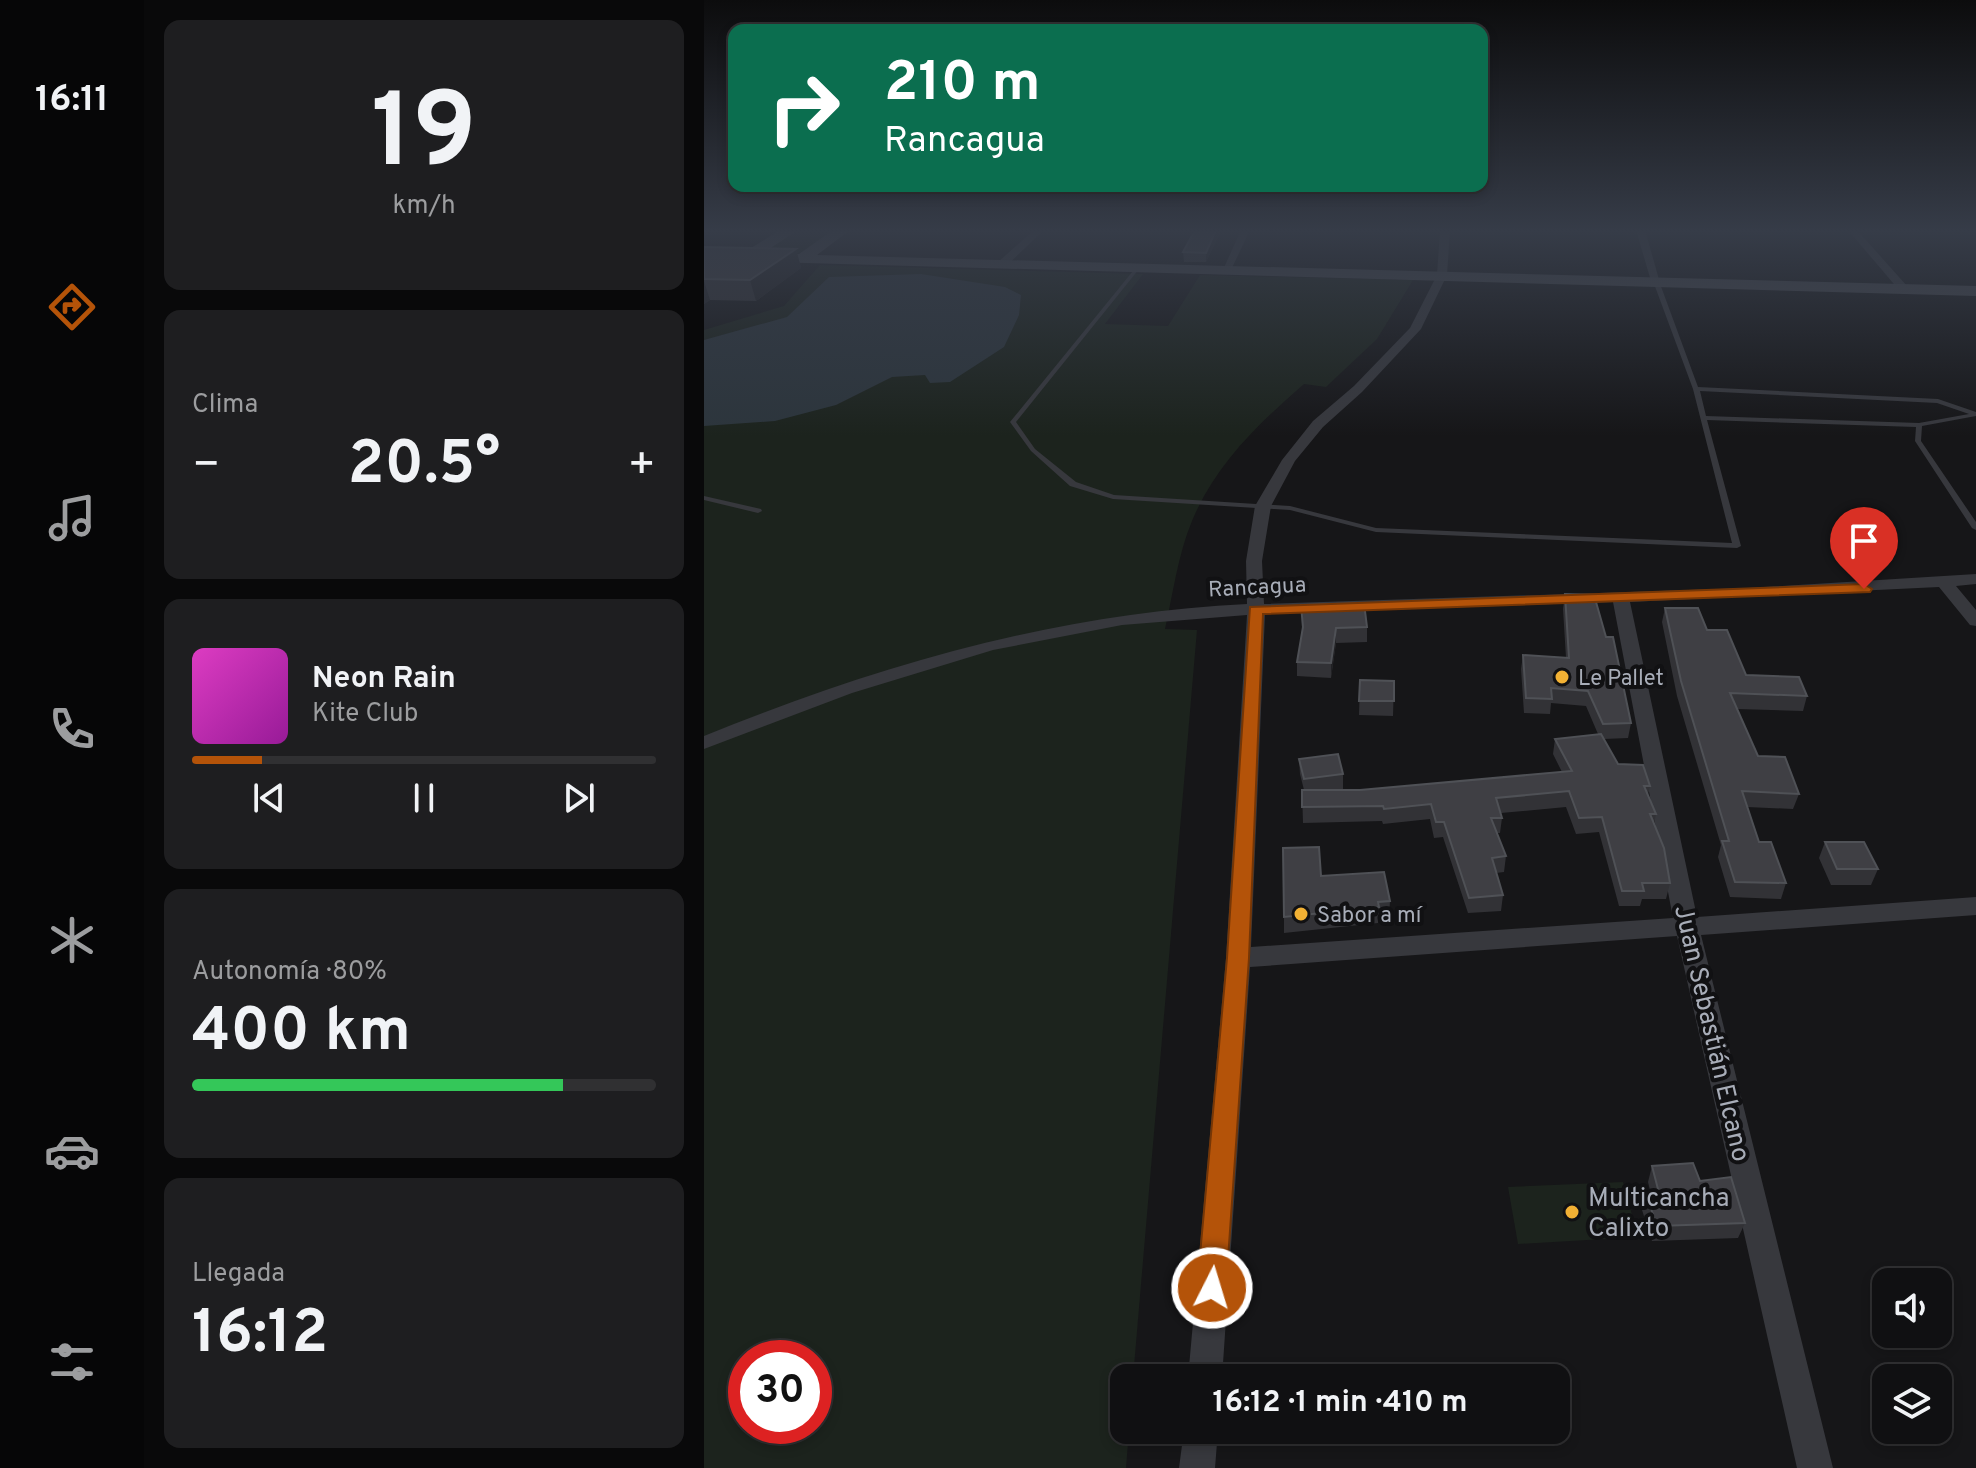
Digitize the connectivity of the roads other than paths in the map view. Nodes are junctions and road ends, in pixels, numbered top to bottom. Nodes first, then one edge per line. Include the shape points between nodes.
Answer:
1 (1112, 299) edge
2 (1430, 299) edge
3 (1662, 299) edge
4 (1696, 389) junction
5 (1976, 414) edge
6 (1703, 418) junction
7 (1919, 425) junction
8 (704, 498) edge
9 (1263, 506) junction
10 (758, 511) dead end
11 (1976, 528) edge
12 (1976, 579) edge
13 (1944, 582) junction
14 (1620, 596) junction
15 (1256, 610) junction
16 (1976, 621) edge
17 (704, 743) edge
18 (1976, 906) edge
19 (1687, 926) junction
20 (1238, 958) junction
21 (1206, 1364) edge
22 (1200, 1444) edge
23 (1197, 1468) edge
24 (1815, 1468) edge

1 - 9 lane via 1013,422 1033,450 1073,484 1113,497
2 - 9 street via 1415,329 1318,424 1289,460
3 - 4 lane
4 - 5 lane via 1938,401
4 - 6 lane
5 - 7 lane
6 - 7 lane
6 - 9 lane via 1737,546 1376,530
7 - 11 lane via 1918,441
8 - 10 lane
9 - 15 street via 1254,561
12 - 13 street, Rancagua
13 - 14 street, Rancagua via 1838,591
13 - 16 street
14 - 15 street, Rancagua
14 - 19 street, Juan Sebastián Elcano
15 - 17 street, Rancagua via 1150,617 1020,637 880,676
15 - 20 street
18 - 19 street
19 - 20 street
19 - 24 street, Juan Sebastián Elcano
20 - 21 street
22 - 23 street

